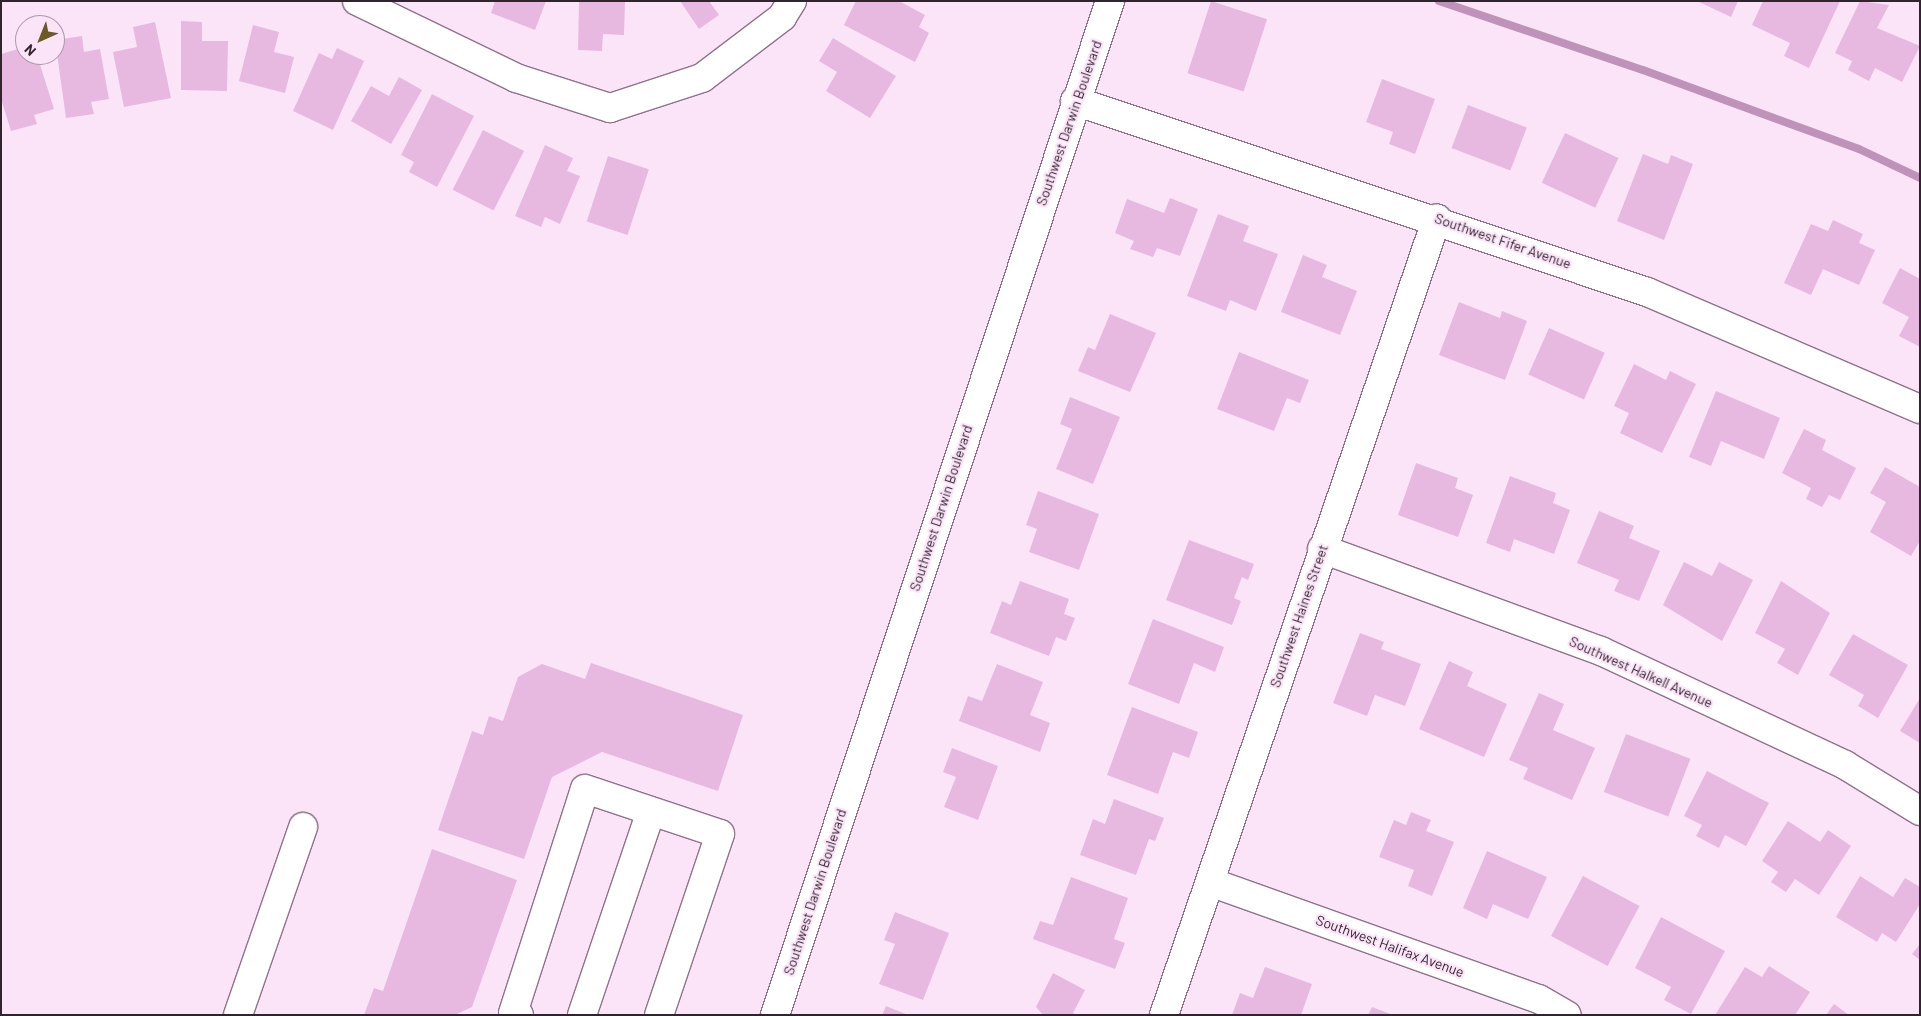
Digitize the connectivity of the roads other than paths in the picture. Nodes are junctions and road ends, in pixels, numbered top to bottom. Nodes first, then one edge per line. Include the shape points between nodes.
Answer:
1 (357, 1) edge
2 (792, 1) edge
3 (1110, 1) edge
4 (1075, 101) junction
5 (1436, 218) junction
6 (1920, 409) edge
7 (1322, 549) junction
8 (650, 811) junction
9 (1920, 811) edge
10 (303, 826) dead end
11 (1210, 882) junction
12 (514, 1014) edge
13 (238, 1015) edge
14 (582, 1015) edge
15 (659, 1015) edge
16 (775, 1015) edge
17 (1164, 1015) edge
18 (1567, 1015) edge

1 - 2 street via 516,78 610,108 702,78 782,17
3 - 4 street, Southwest Darwin Boulevard
4 - 5 street, Southwest Fifer Avenue
4 - 16 street, Southwest Darwin Boulevard
5 - 6 street, Southwest Fifer Avenue via 1647,292
5 - 7 street, Southwest Haines Street
7 - 9 street, Southwest Halkell Avenue via 1601,651 1845,765
7 - 11 street, Southwest Haines Street
8 - 12 street via 585,789
8 - 14 street
8 - 15 street via 720,834
10 - 13 street
11 - 17 street, Southwest Haines Street
11 - 18 street, Southwest Halifax Avenue via 1539,999

